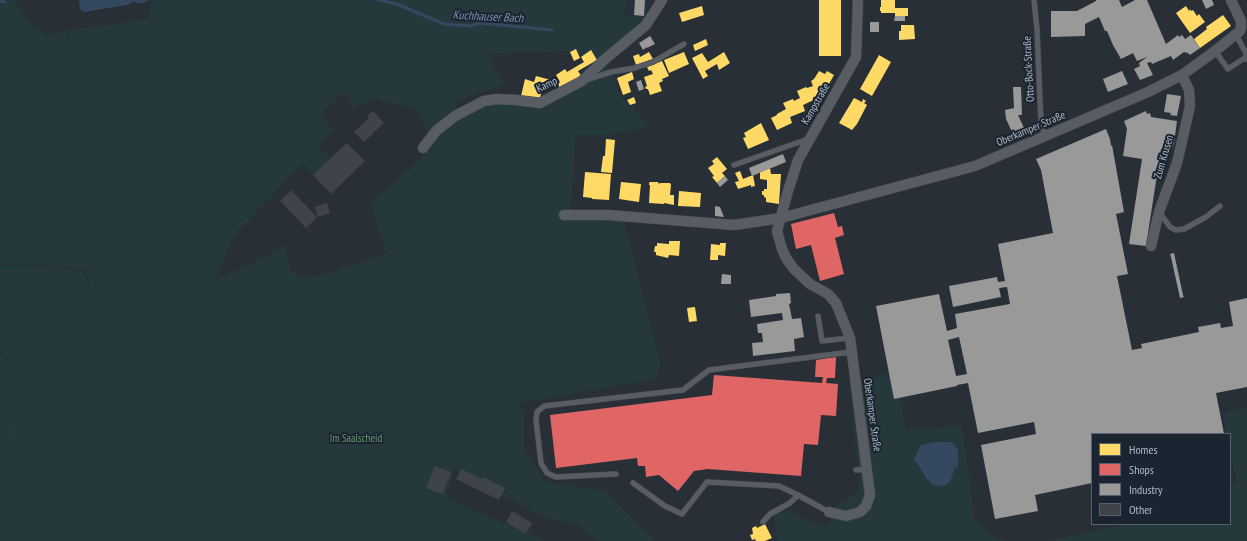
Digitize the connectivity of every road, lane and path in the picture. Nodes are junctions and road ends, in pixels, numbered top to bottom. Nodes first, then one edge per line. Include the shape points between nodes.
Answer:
1 (662, 0) edge
2 (858, 0) edge
3 (1034, 0) edge
4 (1231, 0) edge
5 (1236, 35) junction
6 (684, 44) dead end
7 (1215, 51) junction
8 (1246, 59) edge
9 (1182, 74) junction
10 (582, 81) junction
11 (1045, 136) junction
12 (811, 138) junction
13 (423, 148) dead end
14 (734, 165) dead end
15 (1220, 206) dead end
16 (1159, 212) junction
17 (564, 215) dead end
18 (781, 218) junction
19 (1151, 246) dead end
20 (818, 316) dead end
21 (850, 338) junction
22 (851, 352) junction
23 (867, 469) junction
24 (856, 470) dead end
25 (616, 474) dead end
26 (633, 482) dead end
27 (798, 495) junction
28 (829, 512) joint
29 (764, 522) dead end

1 - 10 street, Kamp via 646,24
2 - 12 street, Kampstraße via 856,57
3 - 11 lane, Otto-Bock-Straße via 1041,123
4 - 5 street via 1241,21 1240,31
5 - 7 street, Oberkamper Straße
5 - 8 lane via 1246,53
6 - 10 lane via 653,62
7 - 8 lane via 1228,69
7 - 9 street, Oberkamper Straße
9 - 11 street, Oberkamper Straße via 1148,92
9 - 16 street, Zum Krusen via 1189,90 1190,106 1177,163
10 - 13 street, Kamp via 540,103 497,99 484,101 455,116 436,132
11 - 18 street, Oberkamper Straße via 975,166
12 - 14 lane
12 - 18 street, Kampstraße via 798,160
15 - 16 lane via 1184,229 1176,230 1170,227
16 - 19 street, Zum Krusen
17 - 18 street, Oberkamper Straße via 608,215 734,224
18 - 21 street, Oberkamper Straße via 778,231 786,258 810,284 828,294 836,302
20 - 21 lane via 822,340
21 - 22 street, Oberkamper Straße
22 - 23 street, Oberkamper Straße
22 - 25 lane via 709,370 683,390 544,406 537,412 541,463 547,472 556,477
23 - 24 lane
23 - 28 street, Oberkamper Straße via 870,495 866,506 860,512 846,516
26 - 27 lane via 664,506 682,514 707,482 779,486
27 - 28 lane
27 - 29 lane via 790,503 770,514

